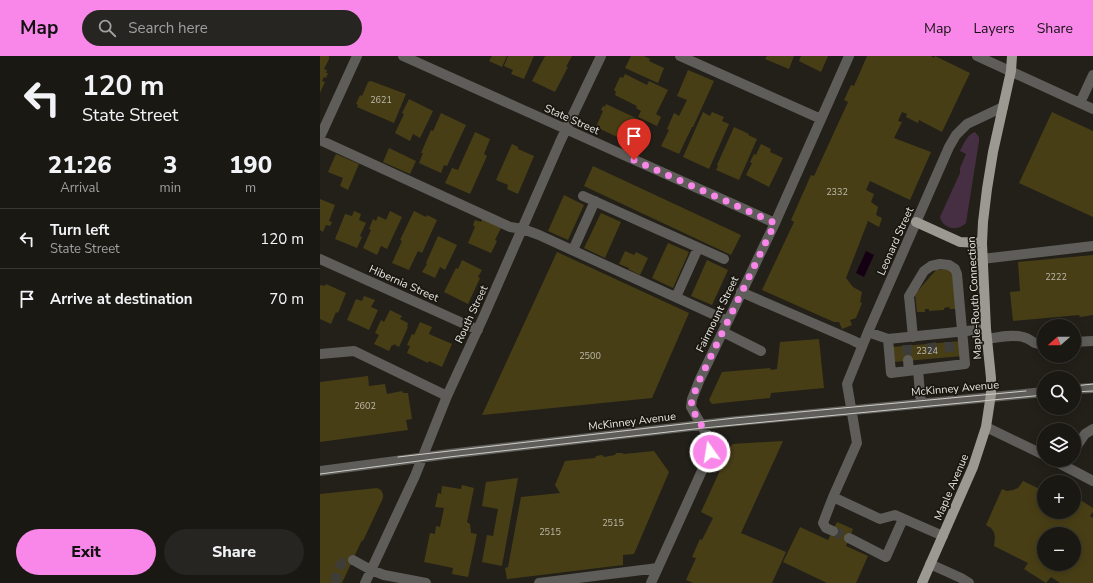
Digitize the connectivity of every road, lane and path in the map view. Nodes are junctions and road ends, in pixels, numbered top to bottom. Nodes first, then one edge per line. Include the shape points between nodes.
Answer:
1 (357, 56) edge
2 (403, 56) edge
3 (601, 56) edge
4 (680, 56) edge
5 (849, 56) edge
6 (977, 56) edge
7 (1012, 56) edge
8 (1011, 71) junction
9 (1093, 75) edge
10 (1080, 103) junction
11 (1003, 107) junction
12 (1093, 109) edge
13 (821, 119) junction
14 (566, 130) junction
15 (320, 136) edge
16 (320, 140) edge
17 (583, 196) dead end
18 (595, 201) junction
19 (916, 222) junction
20 (775, 223) junction
21 (523, 229) junction
22 (982, 243) junction
23 (1093, 246) edge
24 (698, 248) junction
25 (573, 250) junction
26 (982, 259) junction
27 (320, 260) edge
28 (724, 260) dead end
29 (741, 292) junction
30 (676, 297) junction
31 (728, 321) junction
32 (478, 330) junction
33 (722, 332) junction
34 (868, 332) junction
35 (963, 332) junction
36 (986, 334) junction
37 (888, 339) junction
38 (909, 340) junction
39 (1093, 340) edge
40 (1081, 341) edge
41 (862, 345) junction
42 (1037, 345) edge
43 (761, 351) dead end
44 (320, 354) edge
45 (908, 360) tunnel mouth
46 (914, 370) junction
47 (1093, 388) edge
48 (1081, 389) edge
49 (1037, 393) edge
50 (447, 396) junction
51 (991, 397) junction
52 (921, 404) junction
53 (851, 410) junction
54 (701, 425) junction
55 (986, 427) junction
56 (1093, 429) edge
57 (1081, 440) edge
58 (1037, 452) edge
59 (423, 457) junction
60 (1072, 467) edge
61 (320, 471) edge
62 (1093, 481) edge
63 (833, 497) junction
64 (903, 519) junction
65 (833, 531) tunnel mouth
66 (943, 536) junction
67 (849, 538) tunnel mouth
68 (353, 560) dead end
69 (930, 564) junction
70 (658, 568) junction
71 (371, 570) junction
72 (365, 583) edge
73 (426, 583) edge
74 (539, 583) edge
75 (651, 583) edge
76 (922, 583) edge
77 (969, 583) edge

1 - 15 street
2 - 14 street, State Street
3 - 14 street, Routh Street
4 - 13 street
5 - 13 street, Fairmount Street
6 - 8 street
7 - 8 main road, Maple-Routh Connection
8 - 10 street
8 - 11 main road, Maple-Routh Connection
9 - 10 street
10 - 12 street
11 - 19 street, Leonard Street via 967,124 956,135
11 - 22 main road, Maple-Routh Connection via 987,188
13 - 20 street, Fairmount Street
14 - 20 street, State Street
14 - 21 street, Routh Street
16 - 21 street via 510,227
17 - 18 street
18 - 24 street
18 - 25 street
19 - 22 main road via 960,242
19 - 34 street, Leonard Street
20 - 29 street, Fairmount Street
21 - 25 street
21 - 32 street, Routh Street
22 - 26 main road, Maple-Routh Connection
23 - 26 street
24 - 28 street
24 - 30 street
25 - 30 street
26 - 36 main road, Maple-Routh Connection
27 - 32 street, Hibernia Street
29 - 31 street, Fairmount Street
29 - 41 street
30 - 31 street
31 - 33 street, Fairmount Street
32 - 50 street, Routh Street
33 - 43 street
33 - 54 street, Fairmount Street via 692,399 691,407
34 - 37 street
34 - 41 street, Leonard Street
35 - 36 street
35 - 38 street via 948,338
35 - 38 street via 957,274 955,269 940,264 924,271 909,296
35 - 46 street via 966,364 951,361 934,363
36 - 42 street via 1024,337
36 - 51 main road, Maple-Routh Connection
37 - 38 street
37 - 46 street via 891,373
39 - 40 street
41 - 53 street, Leonard Street via 847,384
44 - 50 street via 354,351
45 - 46 street
46 - 52 street
47 - 48 street
49 - 51 street, McKinney Avenue
50 - 59 street, Routh Street
51 - 52 street, McKinney Avenue
51 - 55 main road, Maple Avenue
52 - 53 street, McKinney Avenue
53 - 54 street, McKinney Avenue
53 - 63 street, Leonard Street via 857,443
54 - 59 street, McKinney Avenue
54 - 70 street, Fairmount Street via 711,442 710,452
55 - 58 street
55 - 66 main road, Maple Avenue via 973,467
56 - 57 street
59 - 61 street, McKinney Avenue
59 - 71 street, Routh Street
60 - 62 street
63 - 64 street via 880,519 895,515
63 - 65 street, Leonard Street via 823,523 826,528
64 - 66 street
64 - 67 street via 886,557
66 - 69 main road, Maple Avenue
68 - 71 street
69 - 76 main road, Maple Avenue
69 - 77 street
70 - 74 street
70 - 75 street, Fairmount Street
71 - 72 street, Routh Street
71 - 73 street

